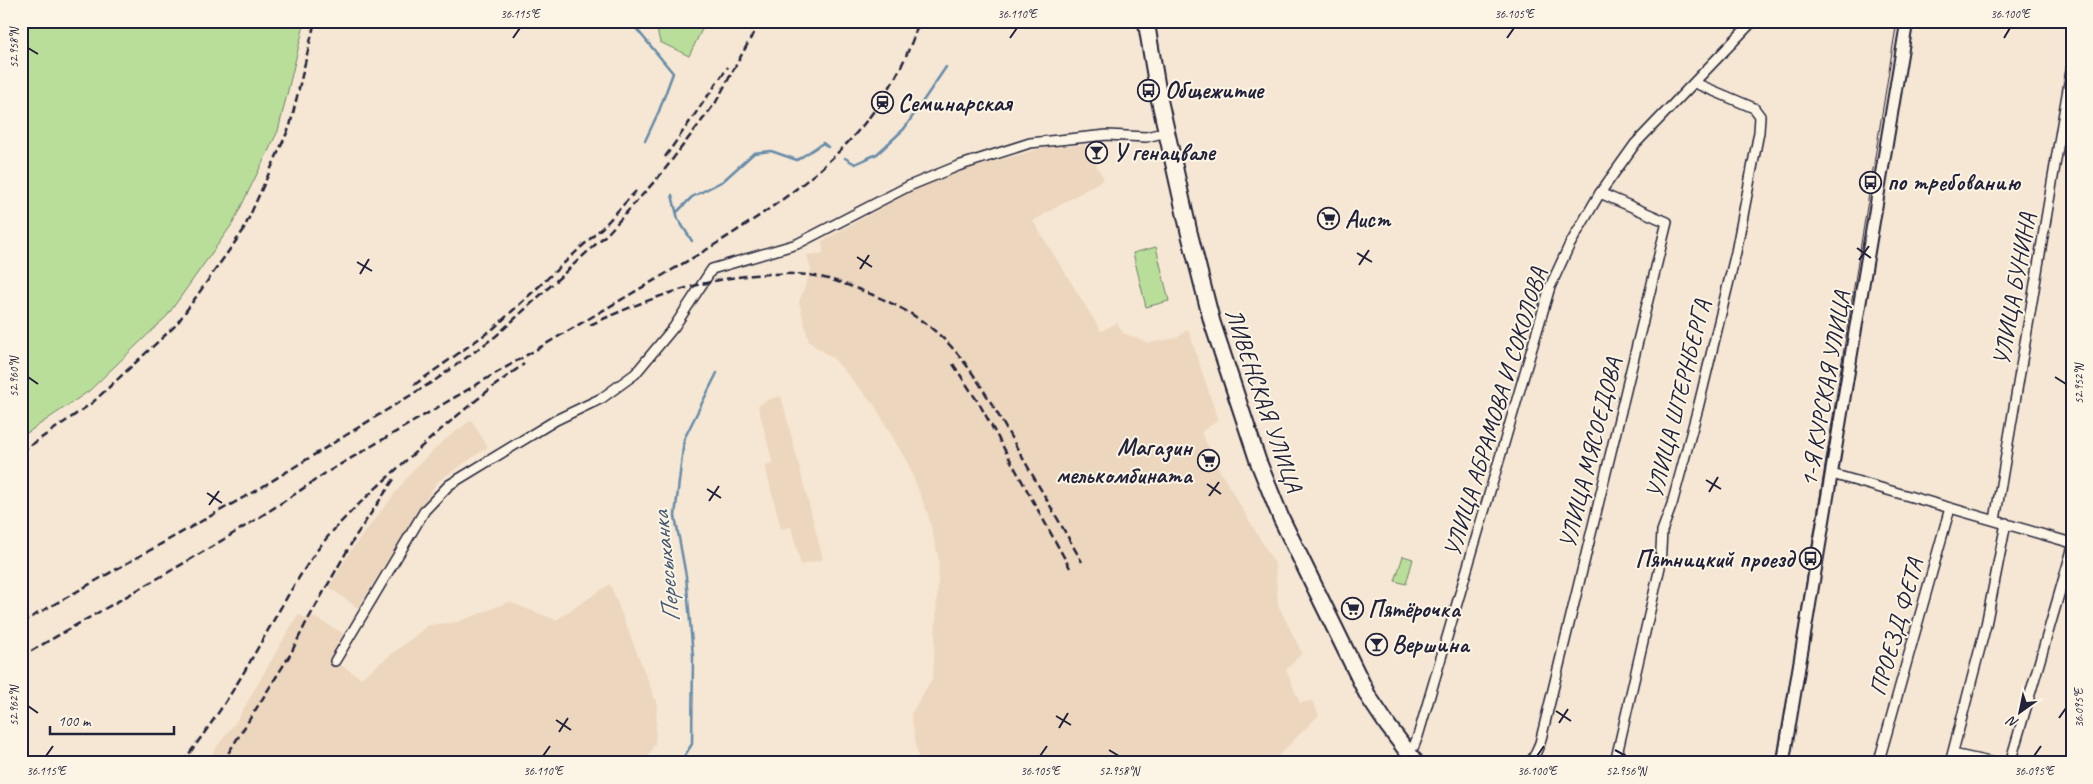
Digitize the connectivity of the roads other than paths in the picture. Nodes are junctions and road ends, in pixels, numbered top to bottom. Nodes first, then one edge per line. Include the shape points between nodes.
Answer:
1 (1146, 21) edge
2 (1752, 21) edge
3 (1907, 21) edge
4 (2072, 65) edge
5 (1695, 83) junction
6 (1167, 132) junction
7 (1600, 193) junction
8 (1832, 474) junction
9 (1950, 508) junction
10 (1995, 520) junction
11 (2006, 523) junction
12 (2072, 543) edge
13 (2072, 550) edge
14 (335, 661) dead end
15 (1880, 756) dead end
16 (1412, 757) edge
17 (1952, 758) edge
18 (1531, 763) edge
19 (1615, 763) edge
20 (1783, 763) edge
21 (1994, 763) edge
22 (2010, 763) edge

1 - 6 main road, ЛИВЕНСКАЯ УЛИЦА
2 - 5 street, УЛИЦА АБРАМОВА И СОКОЛОВА
3 - 8 street, 1-Я КУРСКАЯ УЛИЦА
4 - 10 street, УЛИЦА БУНИНА
5 - 7 street, УЛИЦА АБРАМОВА И СОКОЛОВА via 1635,144
5 - 19 street, УЛИЦА ШТЕРНБЕРГА via 1754,108 1760,116 1759,132 1736,252 1698,408 1662,531 1660,567
6 - 14 street via 1146,137 1107,135 1030,143 909,186 797,244 712,269 674,327 635,374 602,398 556,420 449,485 434,498
6 - 16 main road, ЛИВЕНСКАЯ УЛИЦА via 1212,322 1258,461 1281,518 1368,696
7 - 16 street, УЛИЦА АБРАМОВА И СОКОЛОВА via 1550,287
7 - 18 street, УЛИЦА МЯСОЕДОВА via 1667,222 1540,743
8 - 9 street
8 - 20 street, 1-Я КУРСКАЯ УЛИЦА
9 - 10 street
9 - 15 street, ПРОЕЗД ФЕТА
10 - 11 street
11 - 12 street
11 - 17 street via 1986,624
13 - 22 street
17 - 21 street

